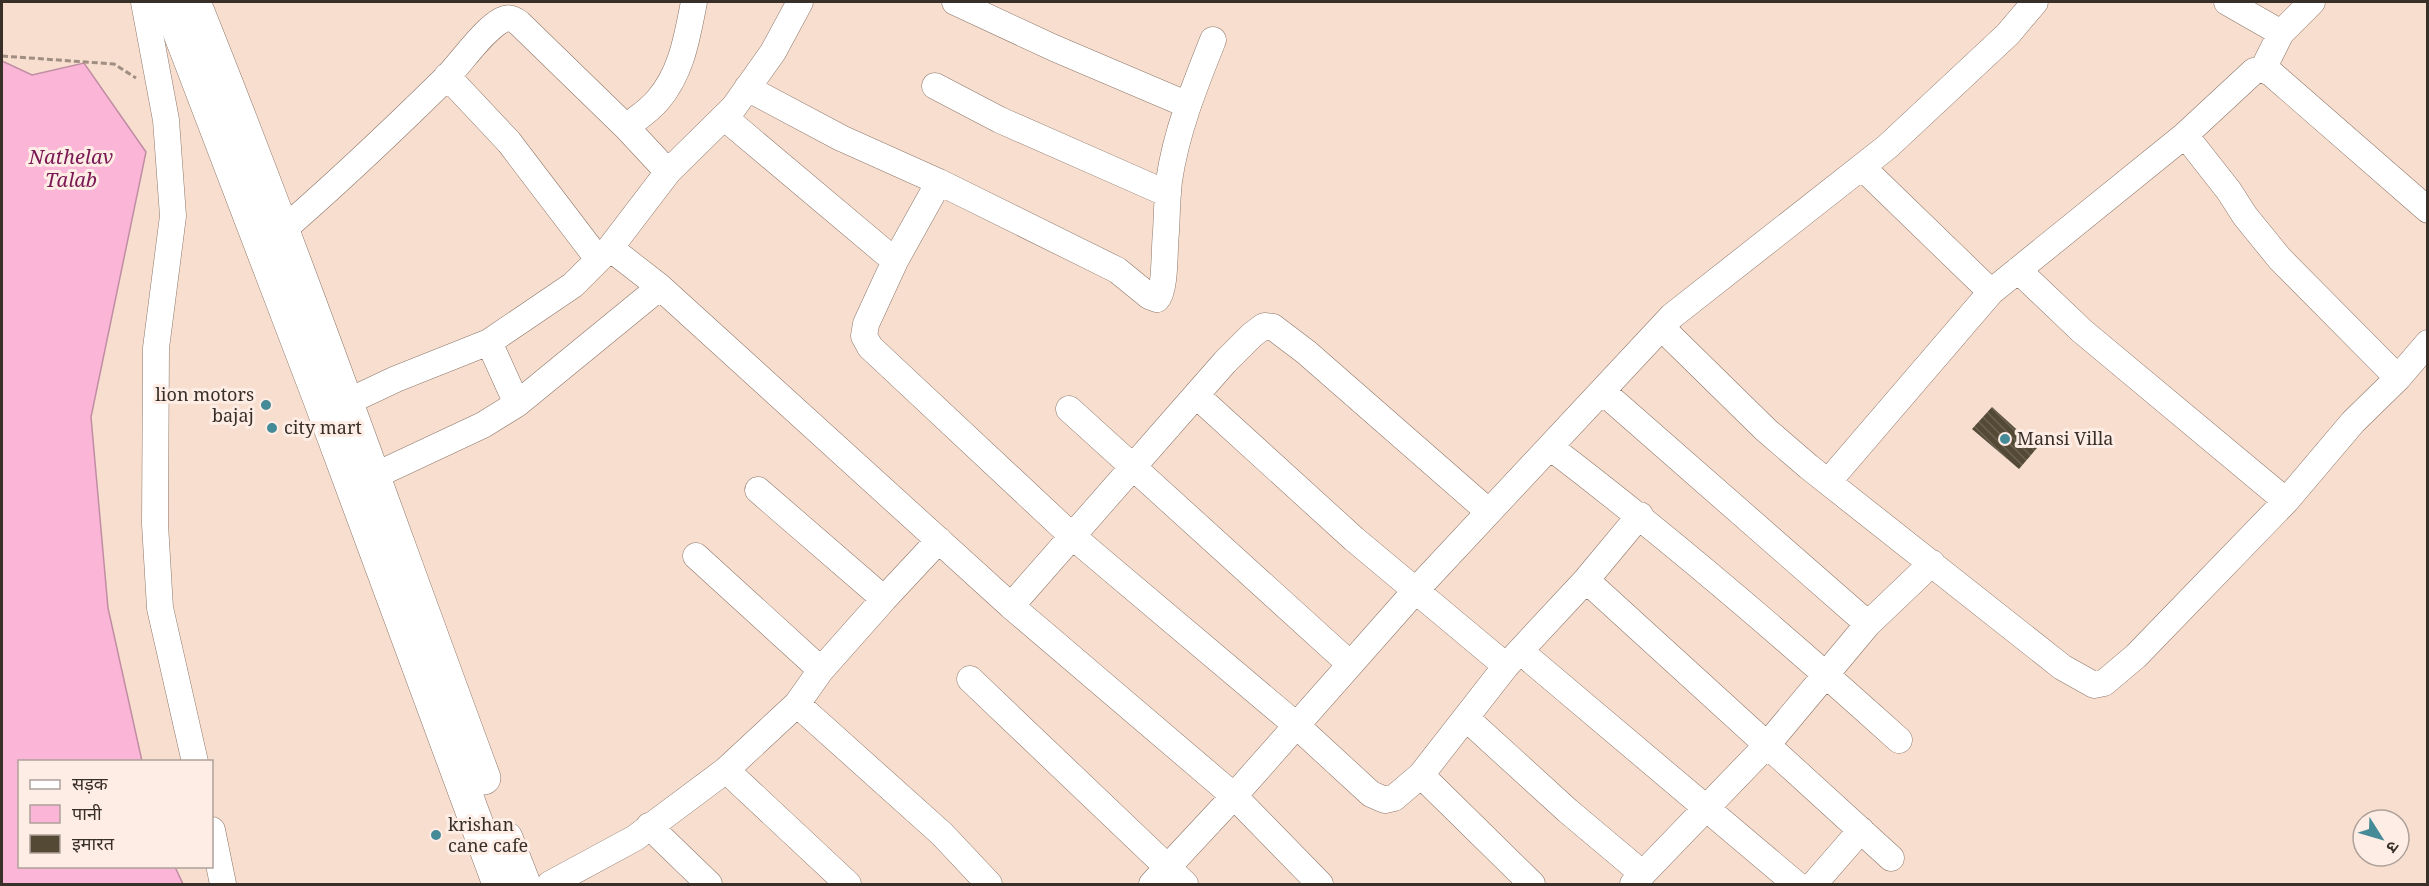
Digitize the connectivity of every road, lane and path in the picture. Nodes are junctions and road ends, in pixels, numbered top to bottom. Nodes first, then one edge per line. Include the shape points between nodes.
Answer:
1 (144, 2) edge
2 (694, 2) edge
3 (800, 2) edge
4 (955, 2) edge
5 (2035, 2) edge
6 (2227, 2) edge
7 (2312, 2) edge
8 (184, 8) edge
9 (2281, 33) junction
10 (1213, 40) dead end
11 (2262, 69) junction
12 (447, 76) junction
13 (935, 86) dead end
14 (747, 88) junction
15 (1188, 105) junction
16 (725, 118) junction
17 (626, 127) junction
18 (2185, 135) junction
19 (1862, 167) junction
20 (668, 172) junction
21 (939, 182) junction
22 (1168, 194) junction
23 (2427, 210) edge
24 (272, 240) junction
25 (604, 253) junction
26 (895, 261) junction
27 (2018, 270) junction
28 (660, 287) junction
29 (1991, 292) junction
30 (1662, 328) junction
31 (489, 342) junction
32 (2427, 343) edge
33 (2398, 378) junction
34 (1602, 391) junction
35 (1197, 396) junction
36 (345, 403) junction
37 (517, 404) junction
38 (1069, 409) dead end
39 (1550, 447) junction
40 (1133, 466) junction
41 (372, 477) junction
42 (1828, 482) junction
43 (758, 490) dead end
44 (2286, 501) junction
45 (1489, 512) junction
46 (1640, 515) junction
47 (1072, 536) junction
48 (939, 540) junction
49 (696, 556) dead end
50 (1932, 563) junction
51 (1586, 580) junction
52 (1417, 589) junction
53 (884, 598) junction
54 (1011, 606) junction
55 (1868, 624) junction
56 (1513, 658) junction
57 (1350, 664) junction
58 (821, 670) junction
59 (1825, 674) junction
60 (970, 679) dead end
61 (797, 704) junction
62 (1466, 718) junction
63 (1296, 725) junction
64 (1899, 740) dead end
65 (1767, 745) junction
66 (195, 760) edge
67 (726, 770) junction
68 (1421, 776) junction
69 (1234, 796) junction
70 (1705, 807) junction
71 (649, 826) junction
72 (1862, 830) junction
73 (213, 835) edge
74 (1891, 858) dead end
75 (1168, 879) edge
76 (1638, 879) edge
77 (223, 885) edge
78 (499, 885) edge
79 (524, 885) edge
80 (550, 885) edge
81 (709, 885) edge
82 (848, 885) edge
83 (989, 885) edge
84 (1320, 885) edge
85 (1532, 885) edge
86 (1796, 885) edge
87 (1814, 885) edge

1 - 66 street via 166,120 172,216 156,348 154,428 160,608
2 - 17 street via 687,42 673,80 657,102
3 - 14 street via 773,52
4 - 15 street
5 - 19 street via 2008,34
6 - 9 street
7 - 9 street
8 - 24 main road
9 - 11 street
10 - 15 street
11 - 18 street via 2254,71
11 - 23 street
12 - 17 street via 493,27 512,18
12 - 24 street via 348,173
12 - 25 street
13 - 22 street via 1000,120
14 - 16 street
14 - 21 street via 841,138
15 - 22 street
16 - 20 street
16 - 26 street
17 - 20 street
18 - 27 street
18 - 33 street via 2280,259
19 - 29 street
19 - 30 street via 1672,316
20 - 25 street
21 - 22 street via 1117,270 1157,299 1164,285
21 - 26 street
24 - 36 main road
24 - 78 main road via 320,400
25 - 28 street
25 - 31 street via 573,285
26 - 47 street via 866,324 864,336 870,347
27 - 29 street
27 - 44 street via 2082,331
28 - 37 street
28 - 48 street
29 - 42 street
30 - 34 street
30 - 42 street via 1766,430
31 - 36 street
31 - 37 street
32 - 33 street
33 - 44 street via 2353,422
34 - 39 street
34 - 55 street
35 - 40 street
35 - 45 street via 1252,335 1264,326 1273,327
35 - 52 street via 1354,539
36 - 41 main road
37 - 41 street via 483,425
38 - 40 street
39 - 45 street
39 - 46 street
40 - 47 street
40 - 57 street
41 - 79 main road
42 - 50 street
43 - 53 street
44 - 50 street via 2136,656 2104,683 2094,685 2062,667
45 - 52 street
46 - 51 street
46 - 59 street
47 - 54 street
47 - 63 street
48 - 53 street
48 - 54 street
49 - 58 street
50 - 55 street
51 - 56 street
51 - 65 street
52 - 56 street
52 - 57 street
53 - 58 street
54 - 69 street
55 - 59 street
56 - 62 street
56 - 70 street
57 - 63 street
58 - 61 street
59 - 64 street
59 - 65 street
60 - 75 street
61 - 67 street
61 - 83 street via 942,834
62 - 68 street
62 - 76 street
63 - 68 street via 1371,794 1385,800 1395,798
63 - 69 street
65 - 70 street
65 - 72 street
67 - 71 street
67 - 82 street
68 - 85 street
69 - 75 street
69 - 84 street
70 - 76 street
70 - 86 street
71 - 80 street via 635,838
71 - 81 street
72 - 74 street
72 - 87 street
73 - 77 street

